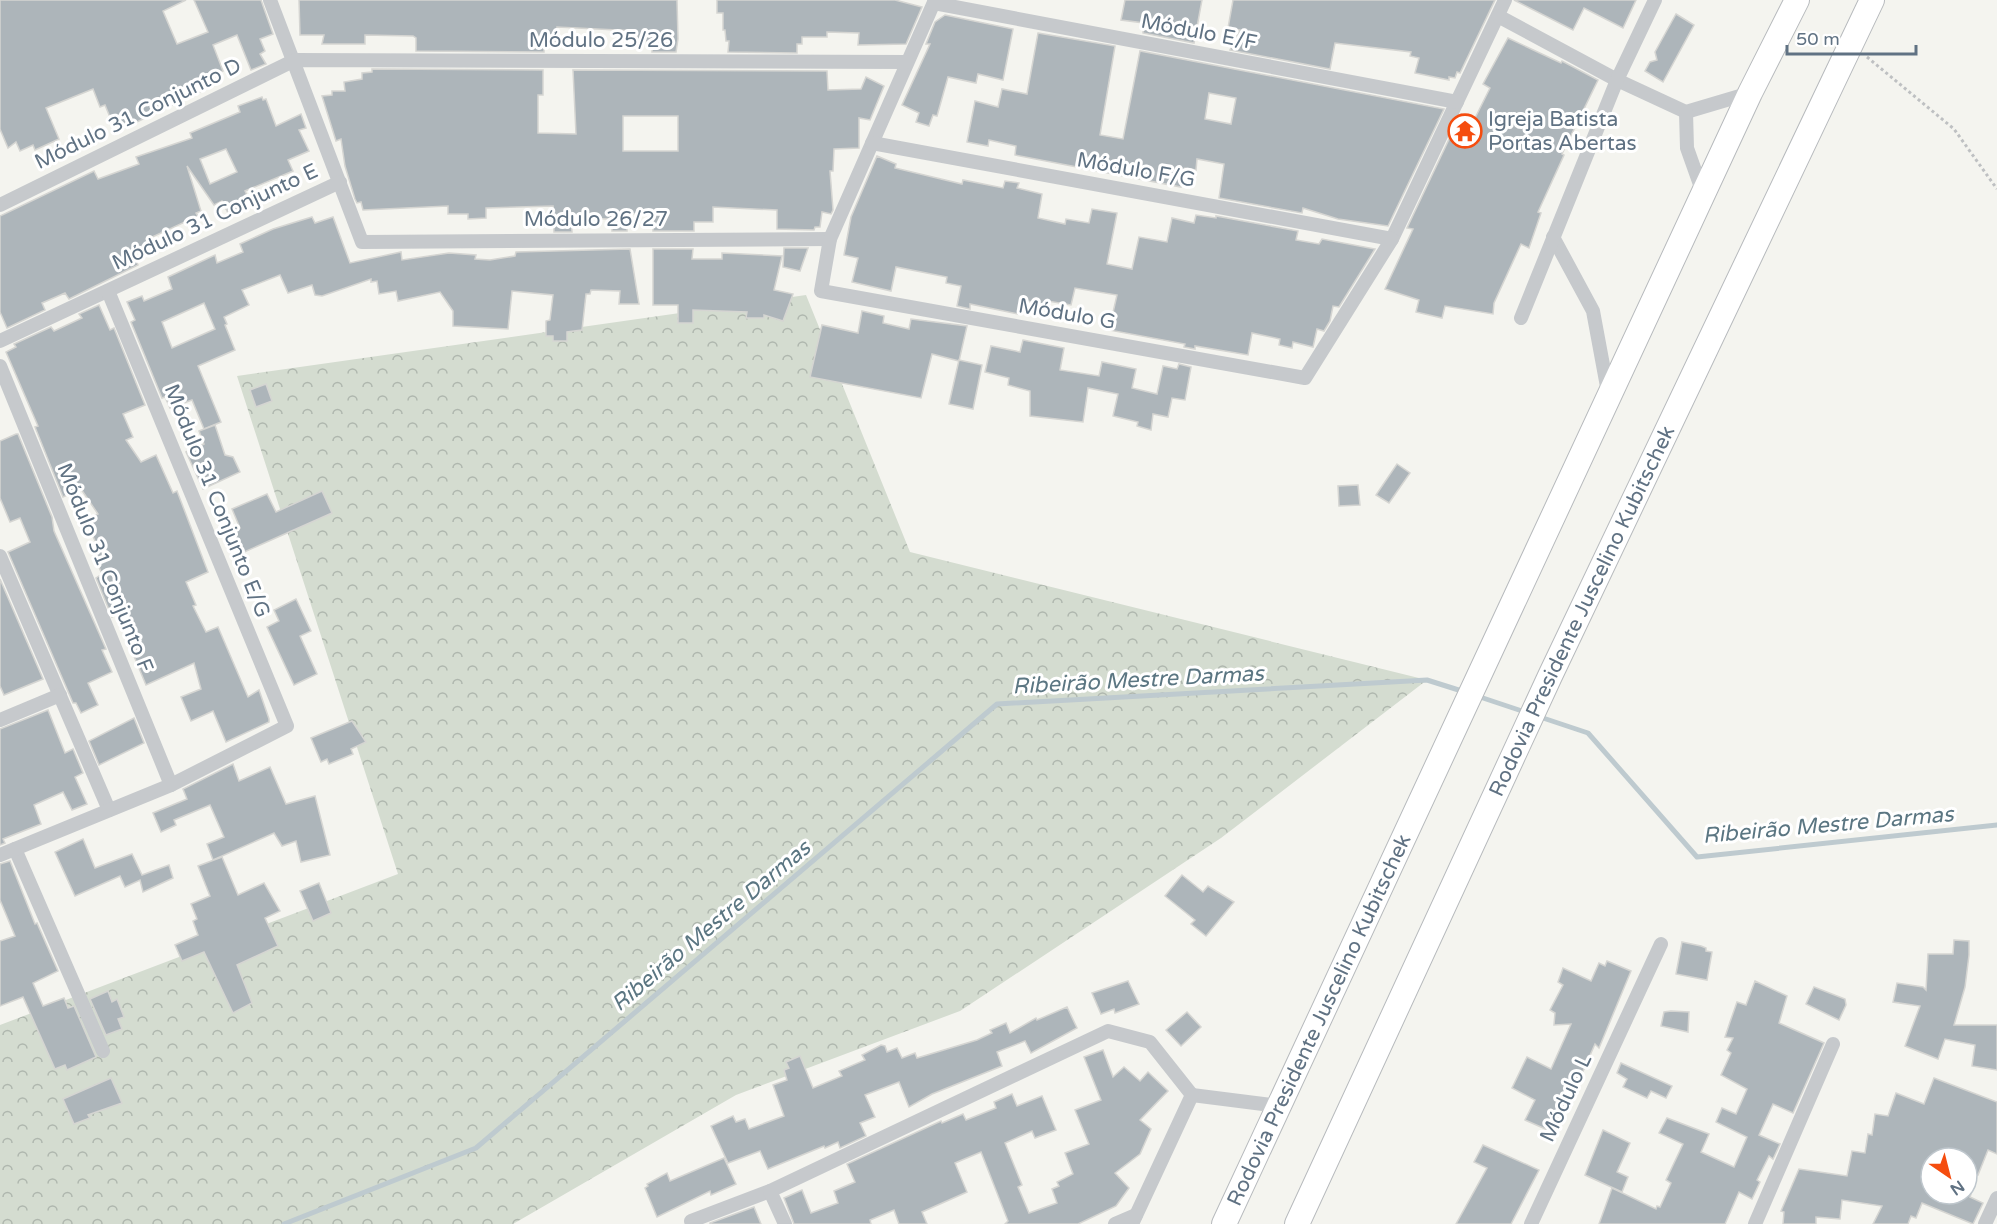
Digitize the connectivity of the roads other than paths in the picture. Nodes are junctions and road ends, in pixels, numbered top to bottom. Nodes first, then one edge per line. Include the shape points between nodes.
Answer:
1 (270, 0) edge
2 (1504, 0) edge
3 (1655, 0) edge
4 (1797, 0) edge
5 (1872, 0) edge
6 (934, 2) edge
7 (1498, 16) junction
8 (295, 60) junction
9 (907, 62) junction
10 (1617, 80) junction
11 (1750, 93) junction
12 (1457, 102) junction
13 (1686, 112) junction
14 (872, 143) junction
15 (340, 182) junction
16 (1704, 193) junction
17 (0, 205) edge
18 (1553, 237) junction
19 (1392, 238) junction
20 (830, 239) junction
21 (108, 291) junction
22 (1521, 318) dead end
23 (0, 341) edge
24 (0, 366) edge
25 (1609, 396) junction
26 (0, 556) edge
27 (60, 695) junction
28 (0, 720) edge
29 (171, 786) junction
30 (109, 810) junction
31 (15, 849) junction
32 (0, 855) edge
33 (1661, 945) dead end
34 (1833, 1044) dead end
35 (103, 1051) dead end
36 (1192, 1095) junction
37 (1279, 1106) junction
38 (770, 1191) junction
39 (1997, 1198) edge
40 (1134, 1219) edge
41 (691, 1221) dead end
42 (785, 1224) edge
43 (1115, 1224) edge
44 (1224, 1224) edge
45 (1297, 1224) edge
46 (1531, 1224) edge
47 (1755, 1224) edge
48 (1985, 1224) edge

1 - 8 street
2 - 7 street
3 - 10 street
4 - 11 highway, Rodovia Presidente Juscelino Kubitschek
5 - 45 highway, Rodovia Presidente Juscelino Kubitschek via 1550,676
6 - 9 street
6 - 12 street, Módulo E/F
7 - 10 street
7 - 12 street
8 - 9 street, Módulo 25/26
8 - 15 street
8 - 17 street, Módulo 31 Conjunto D
9 - 14 street
10 - 13 street
10 - 18 street
11 - 13 street
11 - 16 highway, Rodovia Presidente Juscelino Kubitschek
12 - 19 street
13 - 16 street via 1687,148
14 - 19 street, Módulo F/G
14 - 20 street
15 - 20 street, Módulo 26/27 via 362,242
15 - 21 street, Módulo 31 Conjunto E
16 - 25 highway, Rodovia Presidente Juscelino Kubitschek
18 - 22 street
18 - 25 street via 1593,311
19 - 20 street, Módulo G via 1305,378 821,291
21 - 23 street, Módulo 31 Conjunto E
21 - 29 street, Módulo 31 Conjunto E/G via 287,726
24 - 29 street, Módulo 31 Conjunto F
25 - 37 highway, Rodovia Presidente Juscelino Kubitschek
26 - 27 street
27 - 28 street
27 - 30 street
29 - 30 street
30 - 31 street
31 - 32 street
31 - 35 street
33 - 46 street, Módulo L
34 - 47 street
36 - 37 street
36 - 38 street via 1150,1042 1108,1031
36 - 40 street
37 - 44 highway, Rodovia Presidente Juscelino Kubitschek
38 - 41 street
38 - 42 street
39 - 48 street
40 - 43 street

